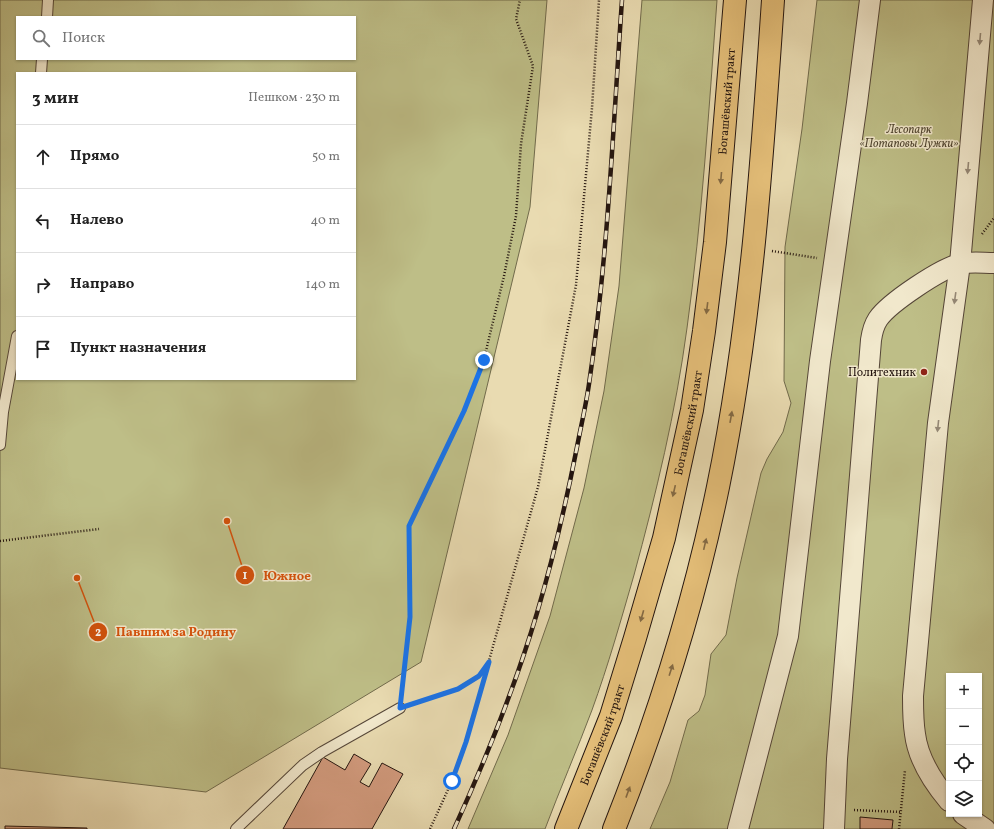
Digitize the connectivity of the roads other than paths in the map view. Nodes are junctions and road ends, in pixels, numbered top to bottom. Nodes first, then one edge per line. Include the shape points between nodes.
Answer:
1 (48, 0) edge
2 (735, 0) edge
3 (774, 0) edge
4 (870, 0) edge
5 (983, 0) edge
6 (47, 16) edge
7 (42, 60) edge
8 (41, 72) edge
9 (994, 262) edge
10 (960, 264) junction
11 (16, 341) edge
12 (0, 445) edge
13 (400, 708) road end
14 (946, 797) edge
15 (236, 829) edge
16 (566, 829) edge
17 (614, 829) edge
18 (738, 829) edge
19 (834, 829) edge

1 - 6 lane
2 -> 16 main road, Богашёвский тракт via 716,242 692,410 664,538 636,638 611,716
17 -> 3 main road via 651,730 677,650 718,487 744,339 760,189
4 - 18 street via 820,361 788,636
5 -> 10 street
7 - 8 lane
9 - 10 street
10 -> 14 street via 938,423 912,696 915,735 920,753
10 - 19 street via 936,274 906,295 878,319 873,328
11 - 12 lane via 3,412
13 - 15 lane via 303,765

